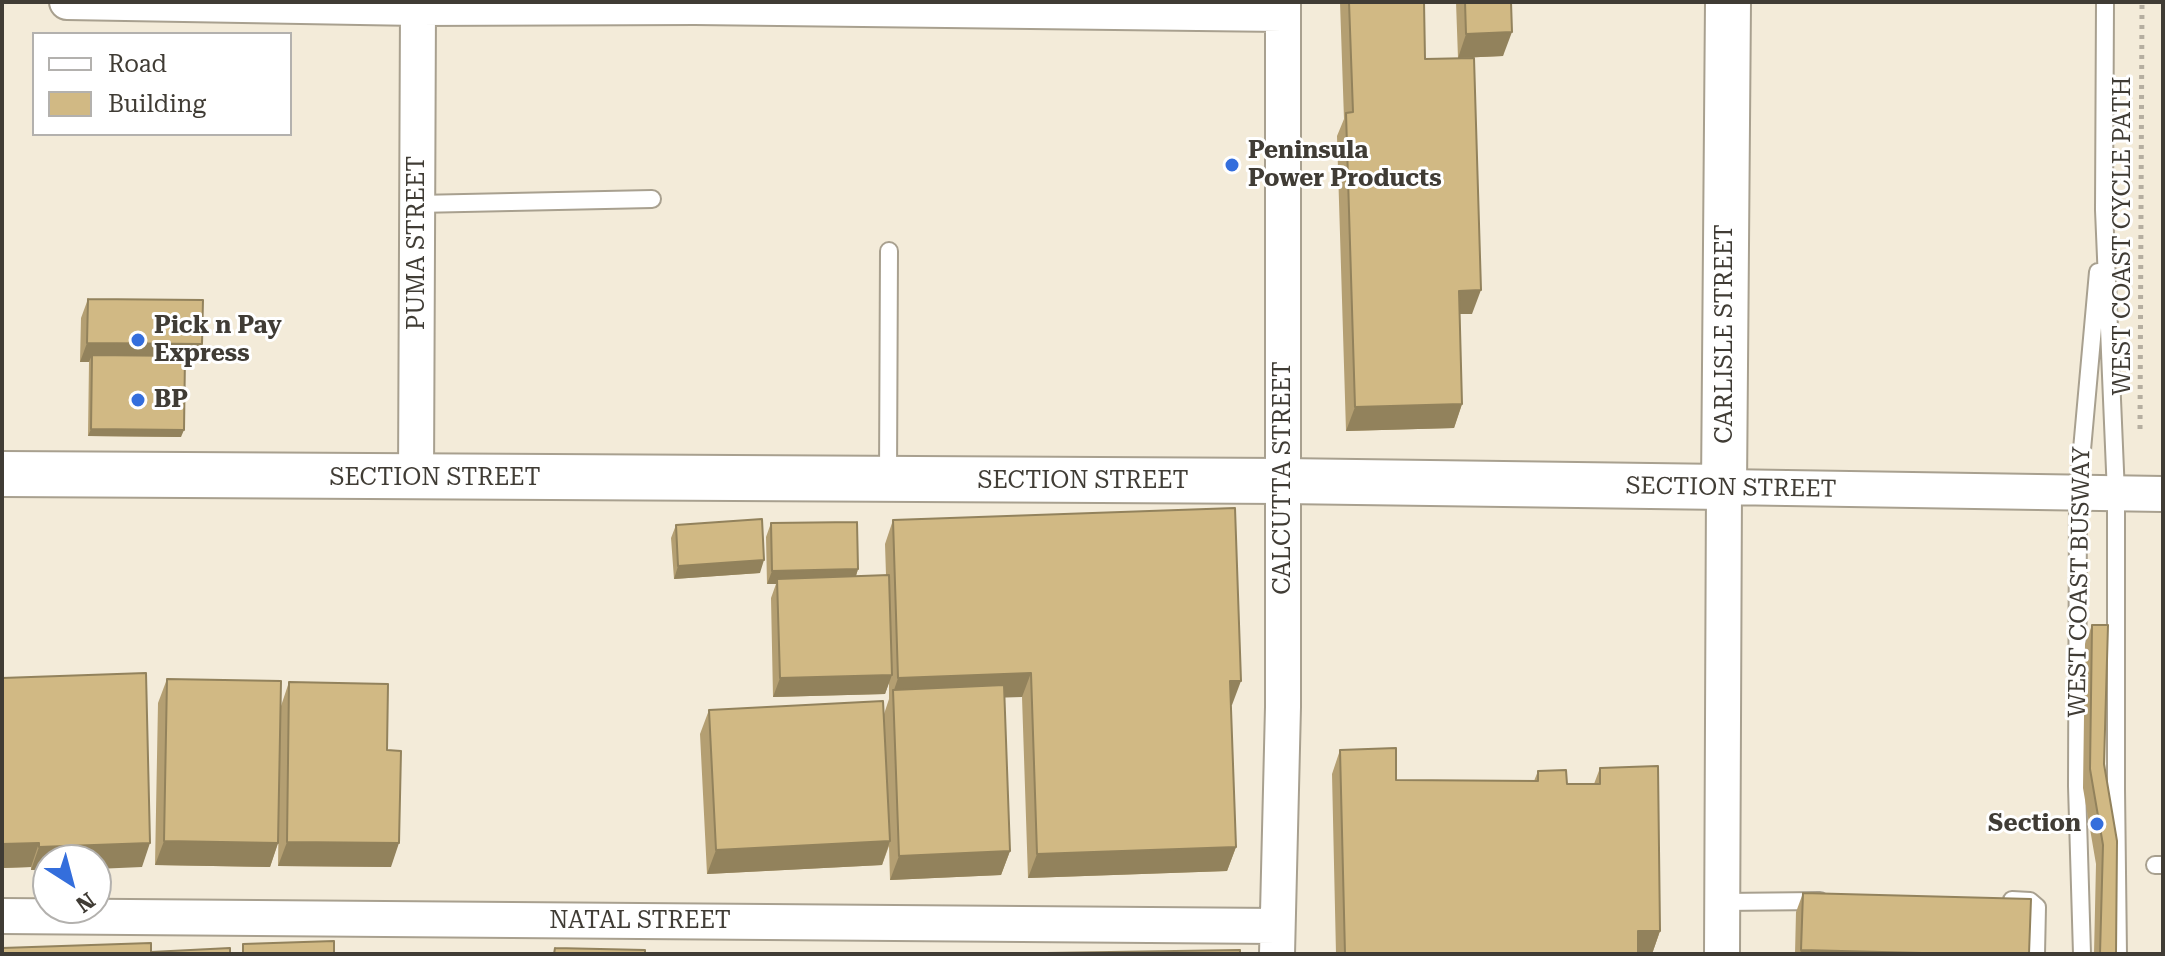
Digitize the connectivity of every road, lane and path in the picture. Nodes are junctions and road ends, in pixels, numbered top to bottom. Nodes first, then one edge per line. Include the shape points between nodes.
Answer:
1 (67, 2) edge
2 (1728, 2) edge
3 (2105, 2) edge
4 (2142, 2) edge
5 (771, 5) edge
6 (418, 8) junction
7 (1282, 8) edge
8 (652, 199) dead end
9 (417, 204) junction
10 (2104, 210) junction
11 (889, 251) dead end
12 (2140, 439) dead end
13 (2, 474) edge
14 (416, 478) junction
15 (888, 480) junction
16 (1283, 481) junction
17 (1724, 487) junction
18 (2078, 494) junction
19 (2116, 494) junction
20 (2163, 494) edge
21 (1989, 900) edge
22 (1832, 901) edge
23 (1722, 902) junction
24 (2, 916) edge
25 (1277, 940) edge
26 (1722, 954) edge
27 (2036, 954) edge
28 (2082, 954) edge
29 (2118, 954) edge

1 - 6 street
2 - 17 street, CARLISLE STREET
3 - 10 lane, WEST COAST BUSWAY
4 - 12 path, WEST COAST CYCLE PATH
5 - 6 street
5 - 7 street
6 - 9 street, PUMA STREET
7 - 16 street, CALCUTTA STREET
8 - 9 lane
9 - 14 street, PUMA STREET
10 - 18 lane, WEST COAST BUSWAY
10 - 19 lane, WEST COAST BUSWAY
11 - 15 lane
13 - 14 street, SECTION STREET
14 - 15 street, SECTION STREET
15 - 16 street, SECTION STREET
16 - 17 street, SECTION STREET
16 - 25 street, CALCUTTA STREET
17 - 18 street, SECTION STREET
17 - 23 street, CARLISLE STREET
18 - 19 street, SECTION STREET
18 - 28 lane, WEST COAST BUSWAY
19 - 20 street, SECTION STREET
19 - 29 lane, WEST COAST BUSWAY
21 - 27 lane via 2030,901 2037,907
22 - 23 lane
23 - 26 street, CARLISLE STREET
24 - 25 street, NATAL STREET

